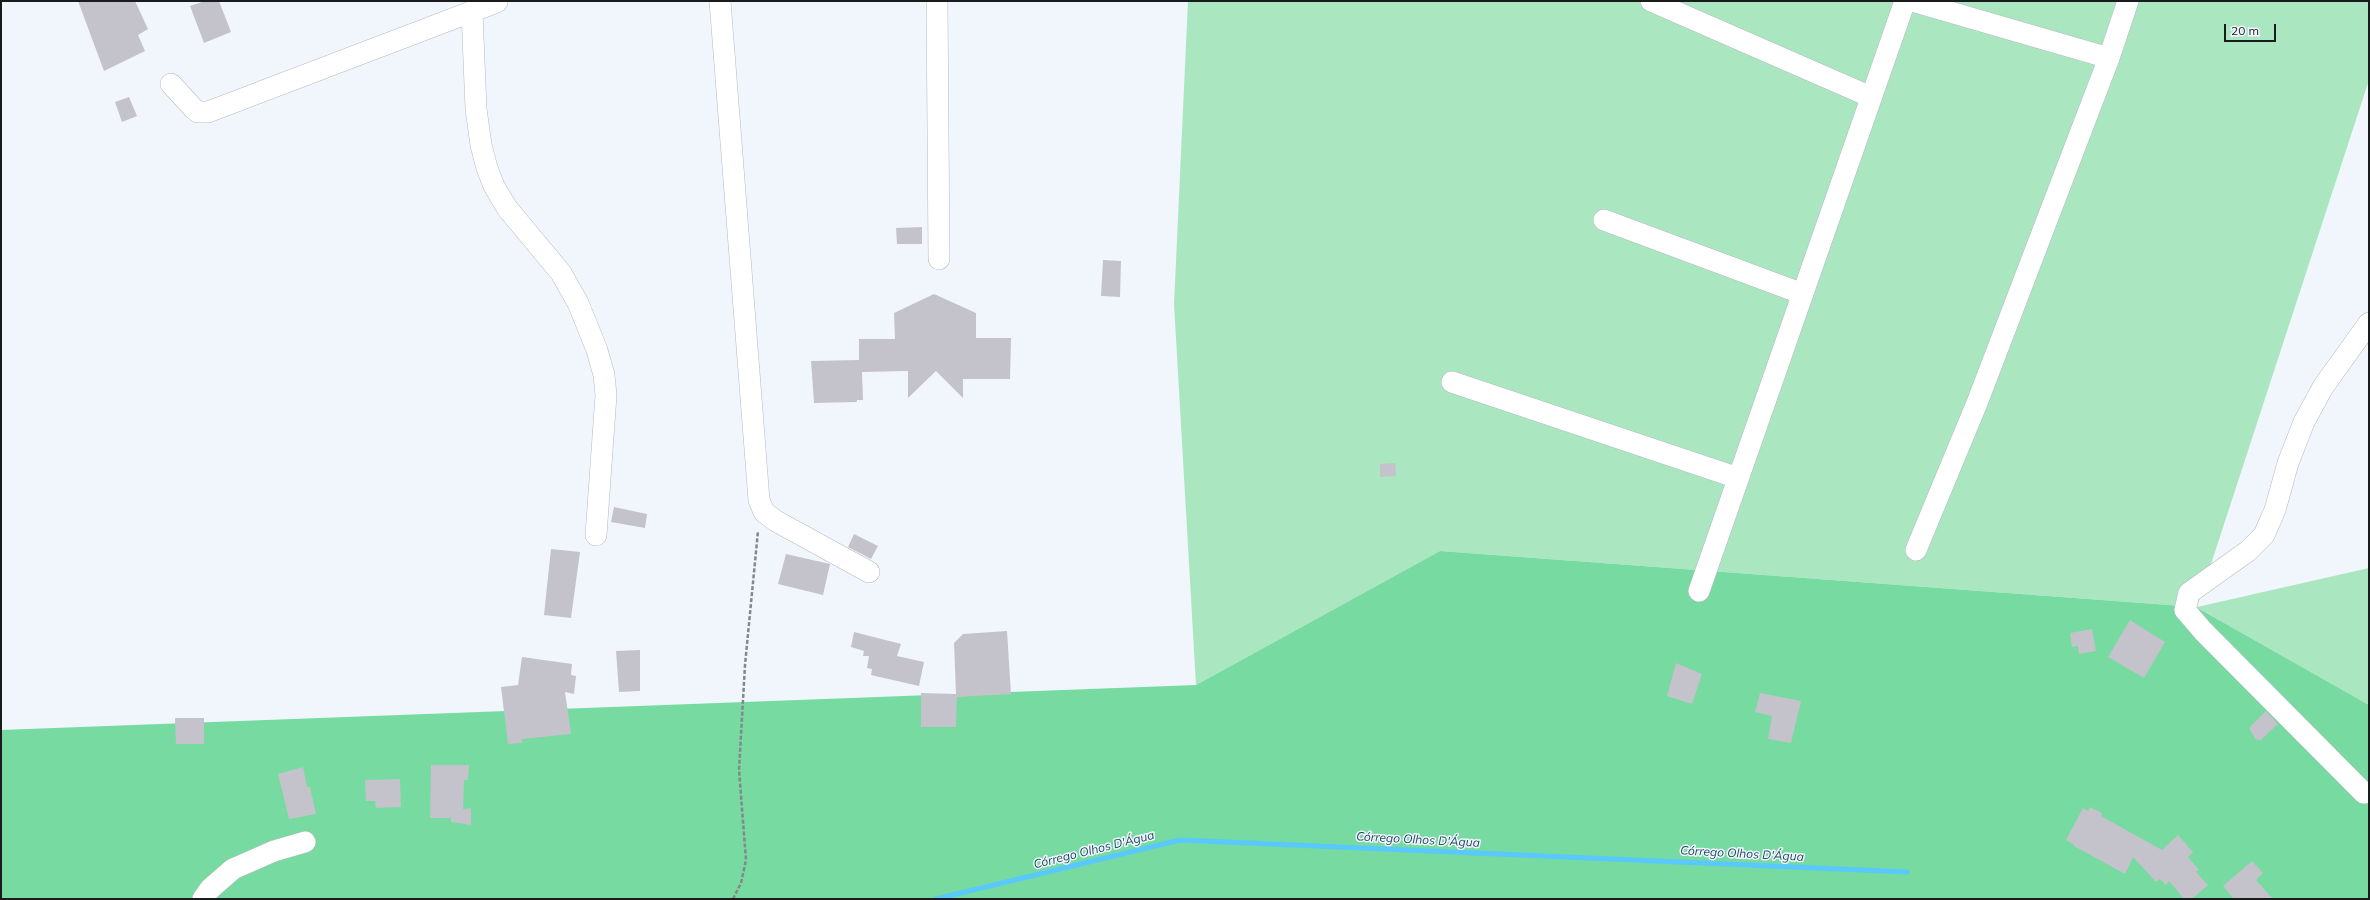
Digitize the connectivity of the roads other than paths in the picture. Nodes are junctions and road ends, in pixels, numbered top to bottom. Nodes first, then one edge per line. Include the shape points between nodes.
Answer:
1 (498, 1) edge
2 (720, 1) edge
3 (937, 1) edge
4 (1651, 1) edge
5 (1905, 1) edge
6 (1912, 1) edge
7 (2128, 1) edge
8 (472, 12) junction
9 (2109, 58) junction
10 (170, 84) dead end
11 (1871, 97) junction
12 (1604, 220) dead end
13 (939, 259) dead end
14 (1803, 294) junction
15 (2369, 323) edge
16 (1452, 382) dead end
17 (1738, 478) junction
18 (596, 535) dead end
19 (1916, 550) dead end
20 (869, 572) dead end
21 (1699, 591) dead end
22 (2364, 793) dead end
23 (304, 842) dead end
24 (203, 899) edge

1 - 8 street
2 - 20 street via 757,485 761,505 764,512 776,520
3 - 13 street
4 - 11 street
5 - 11 street
6 - 9 street
7 - 9 street
8 - 10 street via 208,112 198,112
8 - 18 street via 476,109 487,168 507,208 561,273 578,303 604,375 606,395
9 - 19 street via 1977,403
11 - 14 street
12 - 14 street
14 - 17 street
15 - 22 street via 2323,387 2304,422 2288,463 2275,510 2264,535 2248,551 2189,593 2185,610
16 - 17 street
17 - 21 street
23 - 24 street via 274,851 233,869 210,889

